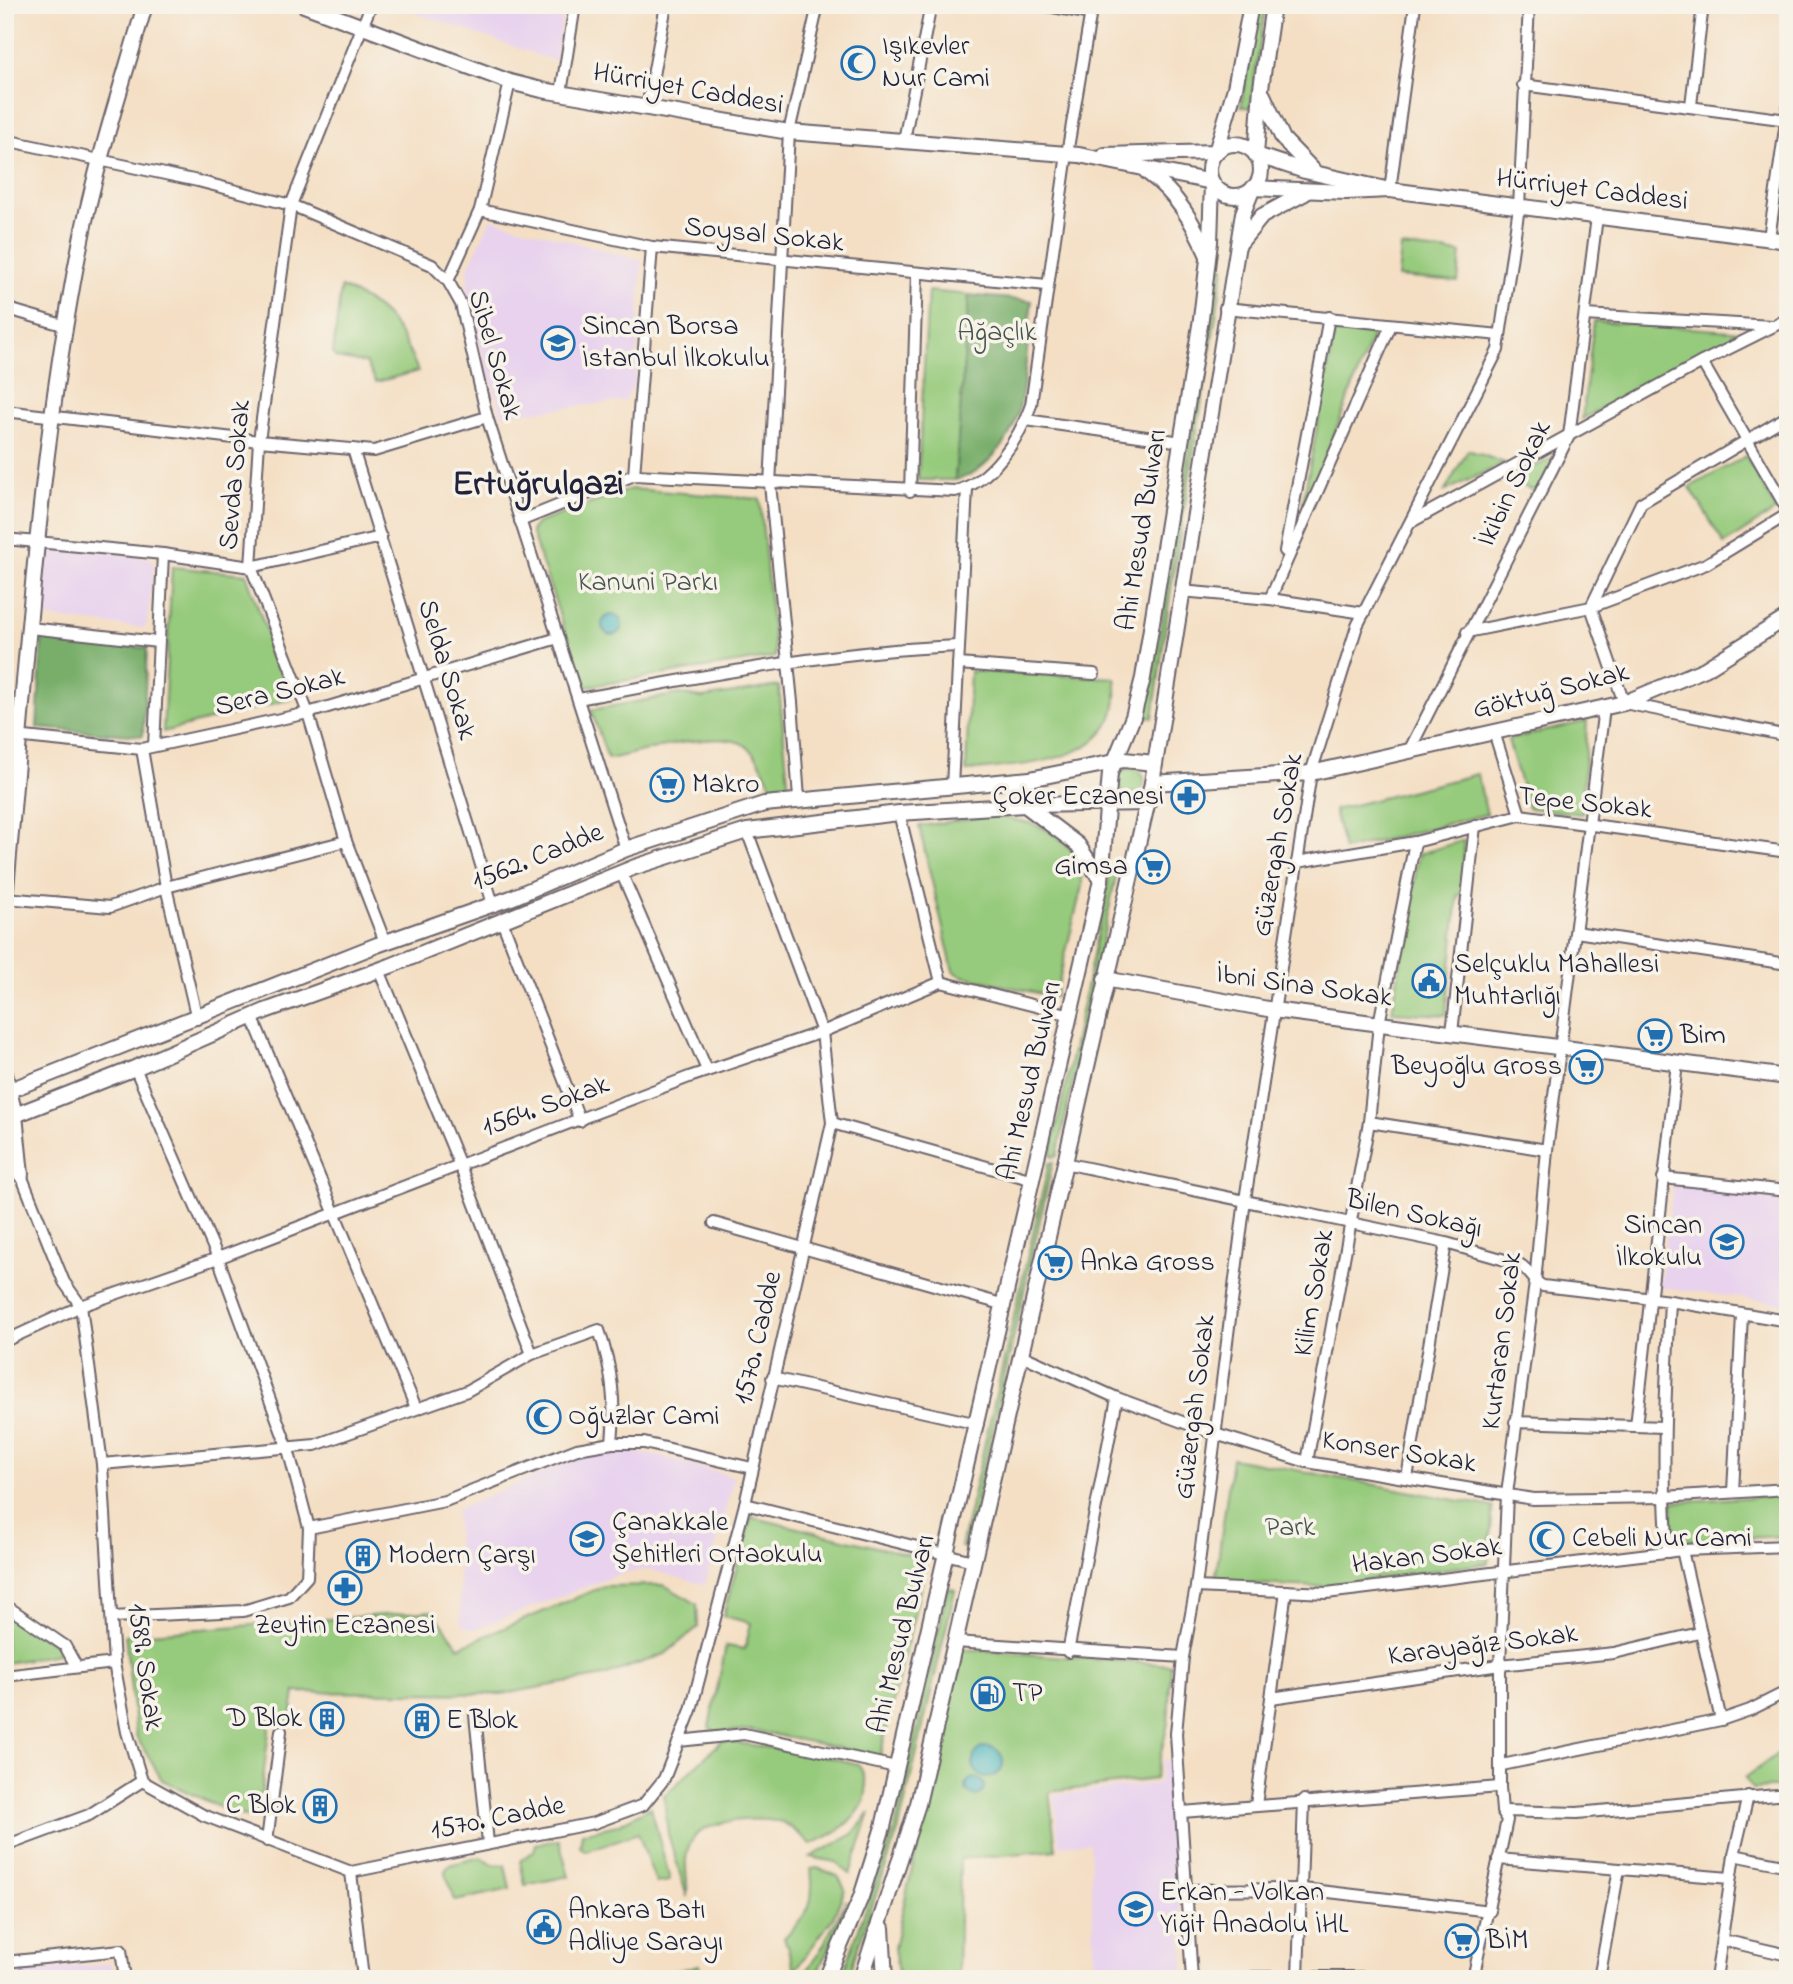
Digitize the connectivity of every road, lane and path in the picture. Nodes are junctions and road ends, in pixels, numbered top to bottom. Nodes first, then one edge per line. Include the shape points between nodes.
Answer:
1 (145, 5) edge
2 (304, 5) edge
3 (371, 5) edge
4 (575, 5) edge
5 (666, 5) edge
6 (818, 5) edge
7 (931, 5) edge
8 (1042, 5) edge
9 (1251, 5) edge
10 (1273, 5) edge
11 (1415, 5) edge
12 (1529, 5) edge
13 (1703, 5) edge
14 (1092, 10) edge
15 (361, 25) junction
16 (510, 82) junction
17 (1523, 85) junction
18 (1261, 88) junction
19 (561, 93) junction
20 (1691, 105) junction
21 (647, 108) junction
22 (1787, 116) edge
23 (789, 132) junction
24 (5, 140) edge
25 (904, 140) junction
26 (1216, 152) junction
27 (1073, 154) junction
28 (1256, 155) junction
29 (101, 162) junction
30 (1143, 169) junction
31 (1317, 173) junction
32 (1212, 182) junction
33 (1253, 188) junction
34 (1311, 190) junction
35 (1390, 190) junction
36 (291, 205) junction
37 (1519, 207) junction
38 (480, 210) junction
39 (1597, 216) junction
40 (1769, 238) junction
41 (1788, 241) edge
42 (652, 247) junction
43 (1235, 251) junction
44 (1209, 259) junction
45 (780, 261) junction
46 (917, 273) junction
47 (448, 281) junction
48 (1047, 285) junction
49 (5, 308) edge
50 (1226, 308) junction
51 (1585, 315) junction
52 (1329, 317) junction
53 (1788, 319) edge
54 (66, 326) junction
55 (1391, 326) junction
56 (1775, 327) junction
57 (1500, 335) junction
58 (1702, 362) junction
59 (5, 411) edge
60 (1788, 416) edge
61 (487, 417) junction
62 (52, 418) junction
63 (1026, 420) junction
64 (1569, 436) junction
65 (1747, 440) junction
66 (259, 441) junction
67 (1182, 442) junction
68 (353, 449) junction
69 (634, 475) junction
70 (770, 484) junction
71 (967, 488) junction
72 (910, 491) junction
73 (1788, 513) edge
74 (520, 521) junction
75 (1410, 523) junction
76 (381, 537) junction
77 (5, 539) edge
78 (36, 540) junction
79 (163, 554) junction
80 (251, 567) junction
81 (1282, 568) junction
82 (1181, 591) junction
83 (1269, 599) junction
84 (1591, 607) junction
85 (1364, 613) junction
86 (1788, 617) edge
87 (30, 628) junction
88 (1467, 632) junction
89 (558, 638) junction
90 (158, 642) junction
91 (958, 646) junction
92 (787, 662) junction
93 (958, 664) junction
94 (1094, 674) dead end
95 (425, 678) junction
96 (578, 699) junction
97 (1624, 703) junction
98 (1604, 708) junction
99 (308, 713) junction
100 (1494, 733) junction
101 (1787, 735) edge
102 (12, 736) edge
103 (148, 747) junction
104 (1409, 751) junction
105 (1114, 762) junction
106 (1155, 763) junction
107 (1311, 773) junction
108 (1153, 783) junction
109 (952, 787) junction
110 (799, 799) junction
111 (1148, 803) junction
112 (1108, 804) junction
113 (1025, 805) junction
114 (899, 813) junction
115 (1520, 815) junction
116 (1590, 825) junction
117 (1475, 826) junction
118 (747, 831) junction
119 (346, 841) junction
120 (1415, 842) junction
121 (626, 849) junction
122 (1788, 852) edge
123 (1297, 862) junction
124 (621, 873) junction
125 (1101, 880) junction
126 (166, 887) junction
127 (5, 899) edge
128 (493, 904) junction
129 (502, 921) junction
130 (1576, 932) junction
131 (385, 942) junction
132 (1788, 964) edge
133 (379, 970) junction
134 (1105, 979) junction
135 (941, 982) junction
136 (1273, 1010) junction
137 (1071, 1015) junction
138 (253, 1016) junction
139 (197, 1019) junction
140 (1379, 1024) junction
141 (822, 1032) junction
142 (1452, 1033) junction
143 (1560, 1047) junction
144 (1677, 1063) junction
145 (135, 1068) junction
146 (707, 1070) junction
147 (5, 1074) edge
148 (1788, 1077) edge
149 (7, 1091) edge
150 (10, 1117) edge
151 (580, 1121) junction
152 (1369, 1122) junction
153 (832, 1123) junction
154 (1547, 1150) junction
155 (5, 1153) edge
156 (460, 1163) junction
157 (1064, 1163) junction
158 (20, 1175) junction
159 (1663, 1178) junction
160 (1033, 1180) junction
161 (1788, 1191) edge
162 (1245, 1200) junction
163 (336, 1213) junction
164 (714, 1223) dead end
165 (1351, 1223) junction
166 (1446, 1242) junction
167 (805, 1248) junction
168 (218, 1258) junction
169 (1535, 1283) junction
170 (1648, 1298) junction
171 (1671, 1301) junction
172 (1005, 1305) junction
173 (80, 1307) junction
174 (1742, 1315) junction
175 (1788, 1321) edge
176 (5, 1341) edge
177 (532, 1354) junction
178 (1021, 1355) junction
179 (772, 1378) junction
180 (1117, 1398) junction
181 (416, 1408) junction
182 (1515, 1422) junction
183 (978, 1424) junction
184 (1636, 1426) junction
185 (1664, 1427) junction
186 (1215, 1434) junction
187 (611, 1443) junction
188 (288, 1449) junction
189 (1307, 1462) junction
190 (102, 1464) junction
191 (752, 1468) junction
192 (1408, 1478) junction
193 (1788, 1489) edge
194 (1733, 1492) junction
195 (1507, 1494) junction
196 (1664, 1497) junction
197 (745, 1504) junction
198 (309, 1528) junction
199 (1788, 1546) edge
200 (1682, 1550) junction
201 (1668, 1552) junction
202 (947, 1555) junction
203 (973, 1561) junction
204 (1503, 1570) junction
205 (1196, 1587) junction
206 (1286, 1591) junction
207 (5, 1605) edge
208 (112, 1617) junction
209 (1699, 1633) junction
210 (955, 1642) junction
211 (1068, 1652) junction
212 (1182, 1657) junction
213 (114, 1663) junction
214 (1500, 1665) junction
215 (76, 1666) junction
216 (5, 1676) edge
217 (1788, 1691) edge
218 (1271, 1699) junction
219 (475, 1715) dead end
220 (1721, 1720) junction
221 (281, 1731) dead end
222 (678, 1741) junction
223 (1502, 1765) junction
224 (896, 1767) junction
225 (142, 1781) junction
226 (1500, 1787) junction
227 (1788, 1794) edge
228 (1748, 1796) junction
229 (1304, 1800) junction
230 (1256, 1805) junction
231 (1502, 1811) junction
232 (1182, 1812) junction
233 (267, 1841) junction
234 (488, 1843) junction
235 (5, 1846) edge
236 (1734, 1855) junction
237 (1499, 1859) junction
238 (1788, 1866) edge
239 (1619, 1869) junction
240 (351, 1872) junction
241 (1730, 1878) junction
242 (1303, 1889) junction
243 (1186, 1890) junction
244 (1490, 1910) junction
245 (882, 1918) junction
246 (1722, 1940) junction
247 (1788, 1955) edge
248 (5, 1962) edge
249 (1298, 1977) edge
250 (125, 1979) edge
251 (363, 1979) edge
252 (826, 1979) edge
253 (861, 1979) edge
254 (885, 1979) edge
255 (1192, 1979) edge
256 (1253, 1979) edge
257 (1362, 1979) edge
258 (1473, 1979) edge
259 (1599, 1979) edge
260 (1716, 1979) edge

1 - 29 main road
2 - 15 main road, Hürriyet Caddesi
3 - 15 street, Sevda Sokak
4 - 19 street
5 - 21 street
6 - 23 street
7 - 25 street
8 - 14 street
9 - 26 main road, Ahi Mesud Bulvarı via 1235,88
10 - 18 main road, Ahi Mesud Bulvarı
11 - 35 street
12 - 17 street, Güzergah Sokak
13 - 20 street
14 - 27 street
15 - 16 main road, Hürriyet Caddesi
15 - 36 street, Sevda Sokak
16 - 19 main road, Hürriyet Caddesi
16 - 38 street
17 - 20 street
17 - 37 street, Güzergah Sokak
18 - 28 main road, Ahi Mesud Bulvarı
18 - 31 main road via 1283,139
19 - 21 main road, Hürriyet Caddesi
20 - 22 street
21 - 23 main road, Hürriyet Caddesi
22 - 40 street
23 - 25 main road, Hürriyet Caddesi
23 - 45 street
24 - 29 street, Sibel Sokak
25 - 27 main road, Hürriyet Caddesi
26 - 27 main road
26 - 28 main road via 1234,144 1246,146
26 - 32 main road, Ahi Mesud Bulvarı via 1210,163
27 - 30 main road
27 - 48 street
28 - 31 main road
28 - 33 main road, Ahi Mesud Bulvarı via 1260,172
29 - 36 street, Sibel Sokak
29 - 54 main road
30 - 32 main road
30 - 44 main road via 1184,207
31 - 35 main road
32 - 33 main road via 1231,195
32 - 44 main road, Ahi Mesud Bulvarı
33 - 34 main road
33 - 43 main road, Ahi Mesud Bulvarı
34 - 35 main road
34 - 43 main road via 1262,216
35 - 37 main road, Hürriyet Caddesi
36 - 47 street, Sibel Sokak via 432,265
36 - 66 street, Sevda Sokak
37 - 39 main road, Hürriyet Caddesi
37 - 57 street, Güzergah Sokak
38 - 42 street, Soysal Sokak
38 - 47 street
39 - 40 main road, Hürriyet Caddesi
39 - 51 street, İkibin Sokak
40 - 41 main road, Hürriyet Caddesi
42 - 45 street, Soysal Sokak
42 - 69 street
43 - 50 main road, Ahi Mesud Bulvarı
44 - 67 main road, Ahi Mesud Bulvarı
45 - 46 street, Soysal Sokak
45 - 70 street
46 - 48 street, Soysal Sokak
46 - 72 street
47 - 61 street, Sibel Sokak via 461,304
48 - 63 street
49 - 54 street
50 - 52 street
50 - 82 main road, Ahi Mesud Bulvarı
51 - 56 street
51 - 64 street, İkibin Sokak
52 - 55 street
52 - 81 street
53 - 56 street
54 - 62 main road
55 - 57 street
55 - 81 street
56 - 58 street
57 - 75 street, Güzergah Sokak via 1498,350
58 - 64 street
58 - 65 street
59 - 62 street
60 - 65 street
61 - 68 street via 374,451
61 - 74 street, Sibel Sokak
62 - 66 street
62 - 78 main road
63 - 67 street
63 - 71 street via 991,471
64 - 75 street
64 - 88 street, İkibin Sokak
65 - 73 street
65 - 84 street via 1641,502
66 - 68 street
66 - 80 street, Sevda Sokak
67 - 105 main road, Ahi Mesud Bulvarı via 1143,678
68 - 76 street, Selda Sokak
69 - 70 street
69 - 74 street
70 - 72 street
70 - 92 street
71 - 72 street
71 - 91 street
73 - 84 street via 1706,564
74 - 89 street, Sibel Sokak
75 - 85 street, Güzergah Sokak
76 - 80 street
76 - 95 street, Selda Sokak
77 - 78 street
78 - 79 street
78 - 87 main road
79 - 80 street
79 - 90 street
80 - 99 street, Sevda Sokak
81 - 83 street
82 - 83 street
82 - 106 main road, Ahi Mesud Bulvarı
83 - 85 street
84 - 88 street
84 - 97 street
85 - 107 street, Güzergah Sokak
86 - 97 main road, Göktuğ Sokak via 1705,669
87 - 90 street
87 - 102 main road
88 - 104 street, İkibin Sokak
89 - 95 street, Sera Sokak
89 - 96 street, Sibel Sokak
90 - 103 street
91 - 92 street via 884,649
91 - 93 street
92 - 96 street
92 - 110 street
93 - 94 street
93 - 109 street
95 - 99 street, Sera Sokak
95 - 128 street, Selda Sokak
96 - 121 street, Sibel Sokak
97 - 98 main road, Göktuğ Sokak
97 - 101 street
98 - 100 main road, Göktuğ Sokak
98 - 116 street, Kurtaran Sokak
99 - 103 street, Sera Sokak
99 - 119 street, Sevda Sokak
100 - 104 main road, Göktuğ Sokak
100 - 115 street
102 - 103 street, Sera Sokak
102 - 127 main road
103 - 126 street
104 - 107 main road, Göktuğ Sokak
105 - 106 main road, 1562. Cadde
105 - 109 main road, 1562. Cadde via 1030,779
105 - 112 main road, Ahi Mesud Bulvarı
106 - 108 main road, Ahi Mesud Bulvarı
107 - 108 main road, Göktuğ Sokak
107 - 123 street, Güzergah Sokak
108 - 111 main road, Ahi Mesud Bulvarı
109 - 110 main road, 1562. Cadde
110 - 121 main road, 1562. Cadde via 764,804
111 - 112 main road, 1562. Cadde
111 - 134 main road, Ahi Mesud Bulvarı
112 - 113 main road, 1562. Cadde
112 - 125 main road, Ahi Mesud Bulvarı
113 - 114 main road, 1562. Cadde
113 - 125 main road via 1078,845
114 - 118 main road, 1562. Cadde
114 - 135 street
115 - 116 street, Tepe Sokak
115 - 117 street, Tepe Sokak
116 - 122 street, Tepe Sokak
116 - 130 street, Kurtaran Sokak
117 - 120 street, Tepe Sokak
117 - 142 street
118 - 124 main road, 1562. Cadde
118 - 141 street, 1570. Cadde
119 - 126 street
119 - 131 street, Sevda Sokak
120 - 123 street, Tepe Sokak
120 - 140 street, Kilim Sokak
121 - 128 main road, 1562. Cadde
123 - 136 street, Güzergah Sokak
124 - 129 main road, 1562. Cadde
124 - 146 street
125 - 137 main road, Ahi Mesud Bulvarı
126 - 127 street via 110,907
126 - 139 street
128 - 131 main road, 1562. Cadde
129 - 133 main road, 1562. Cadde
129 - 151 street
130 - 132 street
130 - 143 street, Kurtaran Sokak
131 - 139 main road, 1562. Cadde
133 - 138 main road, 1562. Cadde
133 - 156 street
134 - 136 main road, İbni Sina Sokak
134 - 157 main road, Ahi Mesud Bulvarı
135 - 137 street
135 - 141 street, 1564. Sokak
136 - 140 main road, İbni Sina Sokak
136 - 162 street, Güzergah Sokak
137 - 160 main road, Ahi Mesud Bulvarı
138 - 145 main road, 1562. Cadde
138 - 163 street
139 - 149 main road, 1562. Cadde
140 - 142 main road, İbni Sina Sokak
140 - 152 street, Kilim Sokak
141 - 146 street, 1564. Sokak
141 - 153 street, 1570. Cadde
142 - 143 main road, İbni Sina Sokak
143 - 144 main road, İbni Sina Sokak
143 - 154 street, Kurtaran Sokak
144 - 148 main road, İbni Sina Sokak
144 - 159 street
145 - 150 main road, 1562. Cadde
145 - 168 street
146 - 151 street, 1564. Sokak
147 - 149 main road
149 - 150 main road
150 - 158 main road
151 - 156 street, 1564. Sokak
152 - 154 street
152 - 165 street, Kilim Sokak
153 - 160 street
153 - 167 street, 1570. Cadde
154 - 169 street, Kurtaran Sokak
155 - 158 main road
156 - 163 street, 1564. Sokak
156 - 177 street
157 - 162 street, Bilen Sokağı
157 - 178 main road, Ahi Mesud Bulvarı
158 - 173 street via 64,1282
159 - 161 street
159 - 170 street
160 - 172 main road, Ahi Mesud Bulvarı
162 - 165 street, Bilen Sokağı
162 - 186 street, Güzergah Sokak
163 - 168 street, 1564. Sokak
163 - 181 street
164 - 167 street
165 - 166 street, Bilen Sokağı
165 - 189 street, Kilim Sokak
166 - 169 street, Bilen Sokağı via 1519,1264 1528,1269
166 - 192 street
167 - 172 street
167 - 179 street, 1570. Cadde
168 - 173 street, 1564. Sokak
168 - 188 street
169 - 170 street
169 - 182 street, Kurtaran Sokak
170 - 171 street
170 - 184 street
171 - 174 street
171 - 185 street
172 - 183 main road, Ahi Mesud Bulvarı
173 - 176 street, 1564. Sokak
173 - 190 street, 1589. Sokak
174 - 175 street
174 - 194 street
177 - 181 street via 467,1391
177 - 187 street via 599,1330 611,1368 615,1410
178 - 180 street, Konser Sokak
178 - 203 main road, Ahi Mesud Bulvarı
179 - 183 street
179 - 191 street, 1570. Cadde
180 - 186 street, Konser Sokak
180 - 211 street
181 - 188 street via 315,1445
182 - 184 street
182 - 195 street, Kurtaran Sokak
183 - 202 main road, Ahi Mesud Bulvarı
184 - 185 street
185 - 196 street
186 - 189 street, Konser Sokak
186 - 205 street, Güzergah Sokak
187 - 191 street via 644,1443
187 - 198 street via 577,1449 445,1501
188 - 190 street
188 - 198 street
189 - 192 street, Konser Sokak
190 - 208 street, 1589. Sokak
191 - 197 street, 1570. Cadde
192 - 195 street, Konser Sokak
193 - 194 street, Konser Sokak
194 - 196 street, Konser Sokak
195 - 196 street, Konser Sokak via 1533,1499
195 - 204 street, Kurtaran Sokak
196 - 201 street
197 - 202 street
197 - 222 street, 1570. Cadde via 691,1710
198 - 208 street via 307,1577 289,1597 243,1611
199 - 200 street, Hakan Sokak
200 - 201 street, Hakan Sokak
200 - 209 street
201 - 204 street, Hakan Sokak
202 - 203 street
202 - 224 main road, Ahi Mesud Bulvarı
203 - 210 main road, Ahi Mesud Bulvarı
204 - 206 street, Hakan Sokak via 1326,1593
204 - 214 street, Kurtaran Sokak
205 - 206 street, Hakan Sokak
205 - 212 street, Güzergah Sokak
206 - 218 street
207 - 215 street via 65,1646
208 - 213 street, 1589. Sokak
209 - 214 street, Karayağız Sokak via 1614,1653
209 - 220 street
210 - 211 street
210 - 245 main road, Ahi Mesud Bulvarı via 918,1804
211 - 212 street
212 - 232 street, Güzergah Sokak via 1176,1734
213 - 215 street
213 - 225 street, 1589. Sokak
214 - 218 street, Karayağız Sokak
214 - 223 street, Kurtaran Sokak
215 - 216 street
217 - 220 street
218 - 230 street
219 - 234 street
220 - 223 street
221 - 233 street
222 - 224 street via 744,1734
222 - 234 street, 1570. Cadde via 664,1779 643,1805 594,1823
223 - 226 street, Kurtaran Sokak
224 - 252 main road, Ahi Mesud Bulvarı via 865,1886
225 - 233 street via 203,1815
225 - 235 street via 89,1815
226 - 229 street
226 - 231 street, Kurtaran Sokak
227 - 228 street
228 - 231 street via 1577,1813
228 - 236 street
229 - 230 street
229 - 242 street
230 - 232 street
231 - 237 street, Kurtaran Sokak via 1507,1820
232 - 243 street, Güzergah Sokak
233 - 240 street
234 - 240 street, 1570. Cadde
236 - 238 street
236 - 241 street
237 - 239 street
237 - 244 street, Kurtaran Sokak
239 - 241 street
239 - 259 street
240 - 251 street
241 - 246 street
242 - 243 street
242 - 244 street
242 - 249 street
243 - 255 street, Güzergah Sokak
244 - 258 street, Kurtaran Sokak
245 - 253 main road, Ahi Mesud Bulvarı
245 - 254 main road
246 - 247 street
246 - 260 street
248 - 250 street via 121,1950
249 - 256 main road
249 - 257 main road

